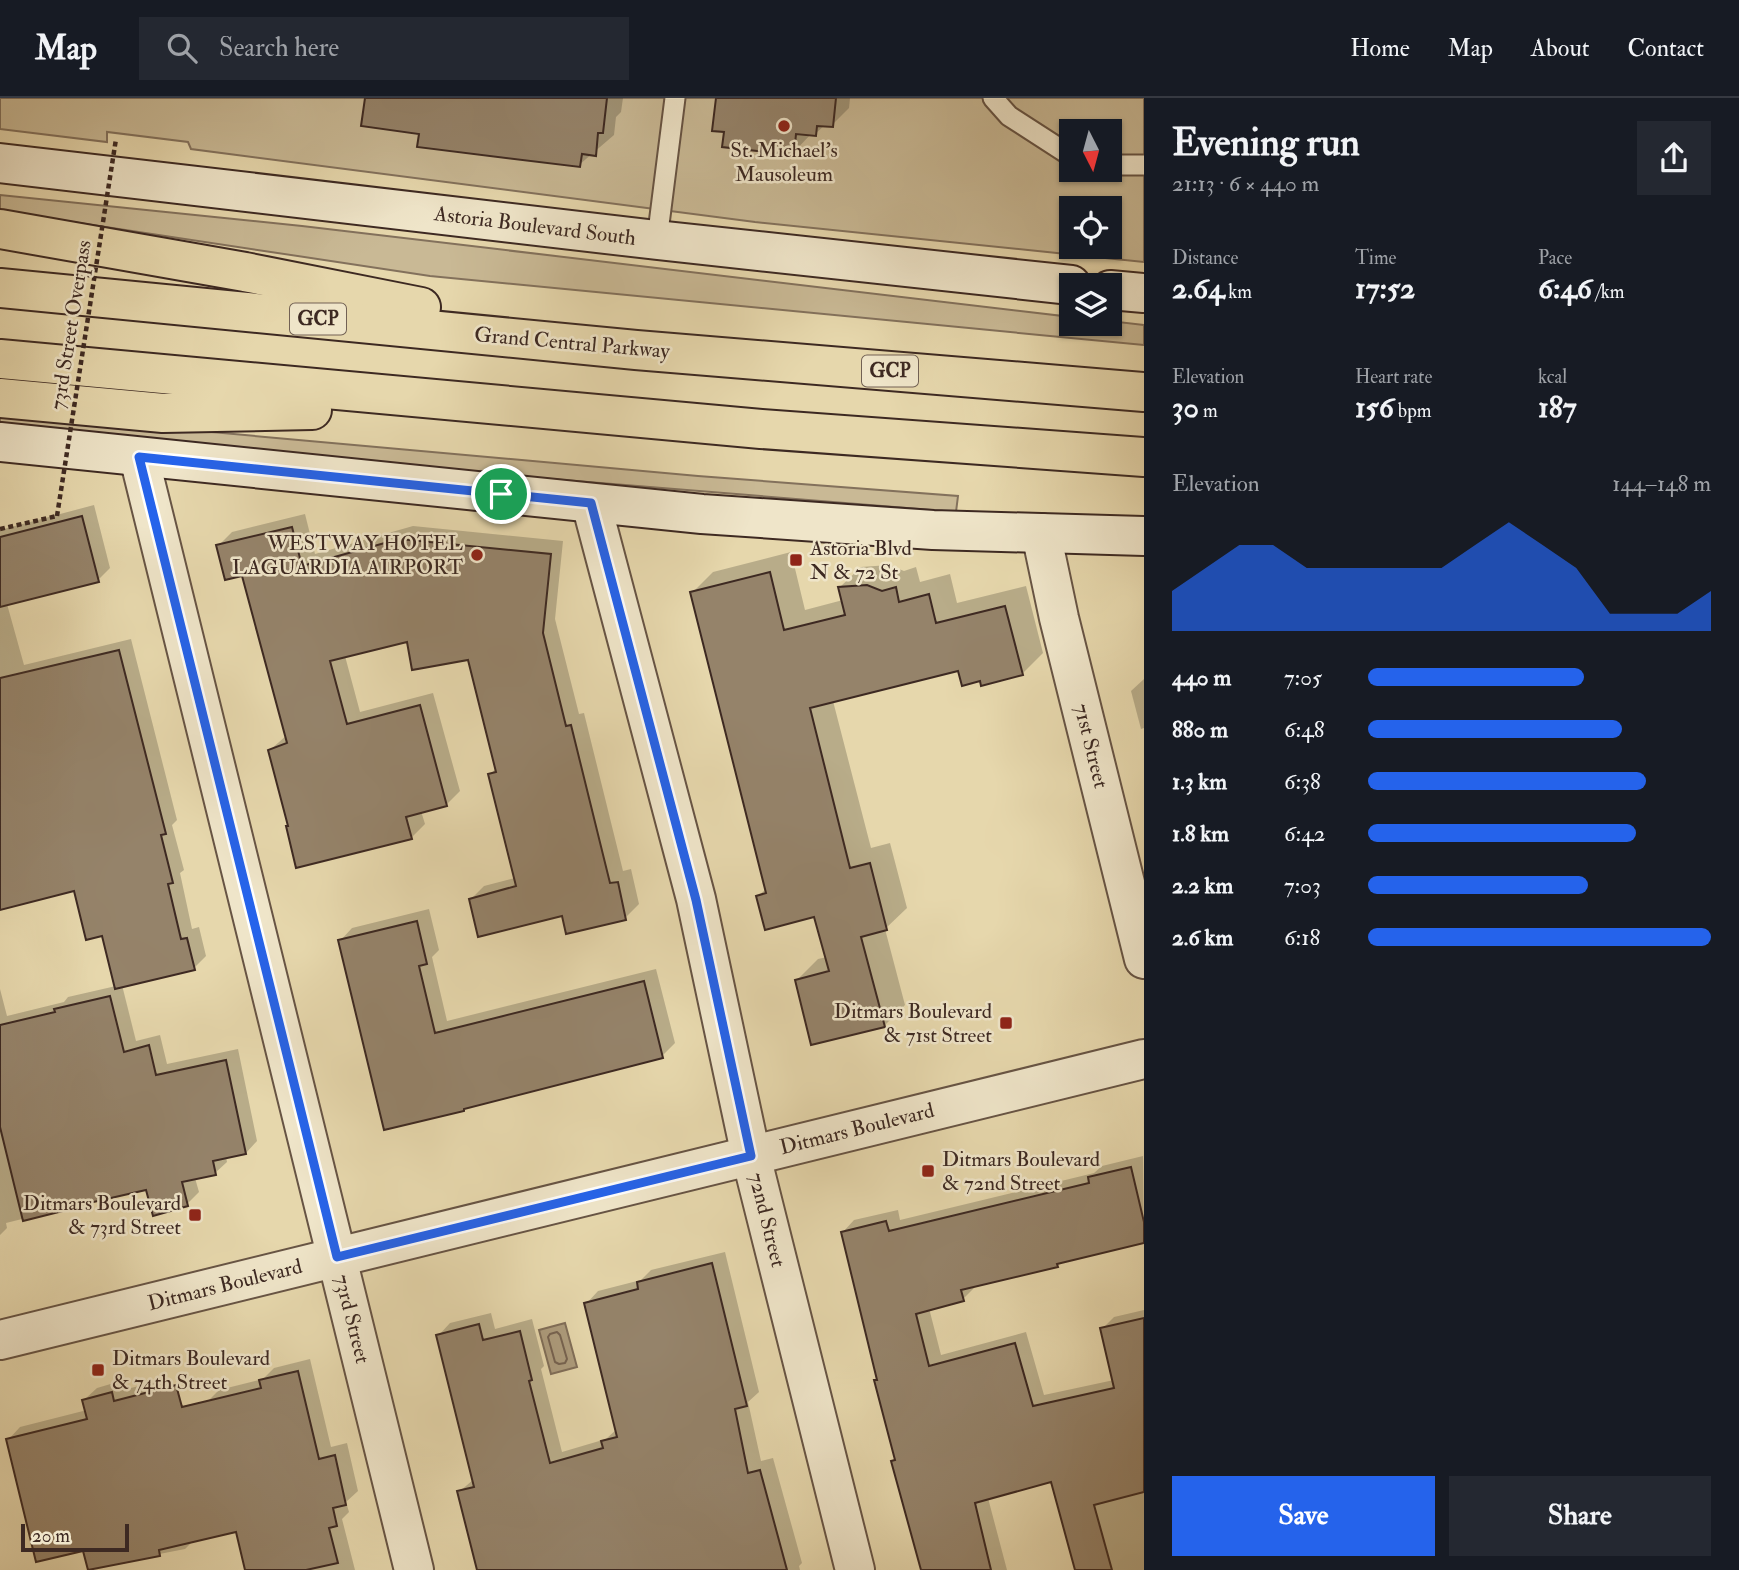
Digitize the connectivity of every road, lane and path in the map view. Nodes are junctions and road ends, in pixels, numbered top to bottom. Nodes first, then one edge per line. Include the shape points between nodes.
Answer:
1 (675, 98) edge
2 (993, 98) edge
3 (116, 139) dead end
4 (1059, 148) edge
5 (0, 163) edge
6 (1122, 164) edge
7 (1144, 165) edge
8 (0, 229) edge
9 (657, 240) junction
10 (1059, 284) edge
11 (0, 288) edge
12 (1122, 290) edge
13 (1144, 293) edge
14 (636, 350) junction
15 (0, 359) edge
16 (1144, 392) edge
17 (0, 398) edge
18 (501, 407) junction
19 (0, 442) edge
20 (139, 457) junction
21 (1144, 457) edge
22 (591, 503) junction
23 (0, 529) edge
24 (1041, 533) junction
25 (1144, 536) edge
26 (1144, 959) edge
27 (1144, 1059) edge
28 (751, 1156) junction
29 (337, 1257) junction
30 (0, 1340) edge
31 (414, 1570) edge
32 (855, 1570) edge

1 - 9 lane
2 - 4 lane via 1009,116
3 - 23 path, 73rd Street Overpass, bridge via 57,516
5 - 9 street, Astoria Boulevard South
6 - 7 lane
8 - 14 highway via 245,272
9 - 10 street, Astoria Boulevard South
11 - 14 highway, Grand Central Parkway / GCP
12 - 13 street
14 - 16 highway, Grand Central Parkway / GCP
15 - 18 highway
17 - 18 highway via 163,413
18 - 21 highway
19 - 20 street
20 - 22 street
20 - 29 street, 73rd Street
22 - 24 street via 933,530
22 - 28 street, 72nd Street via 696,900
24 - 25 street
24 - 26 street, 71st Street
27 - 28 street, Ditmars Boulevard
28 - 29 street, Ditmars Boulevard
28 - 32 street, 72nd Street
29 - 30 street, Ditmars Boulevard
29 - 31 street, 73rd Street

